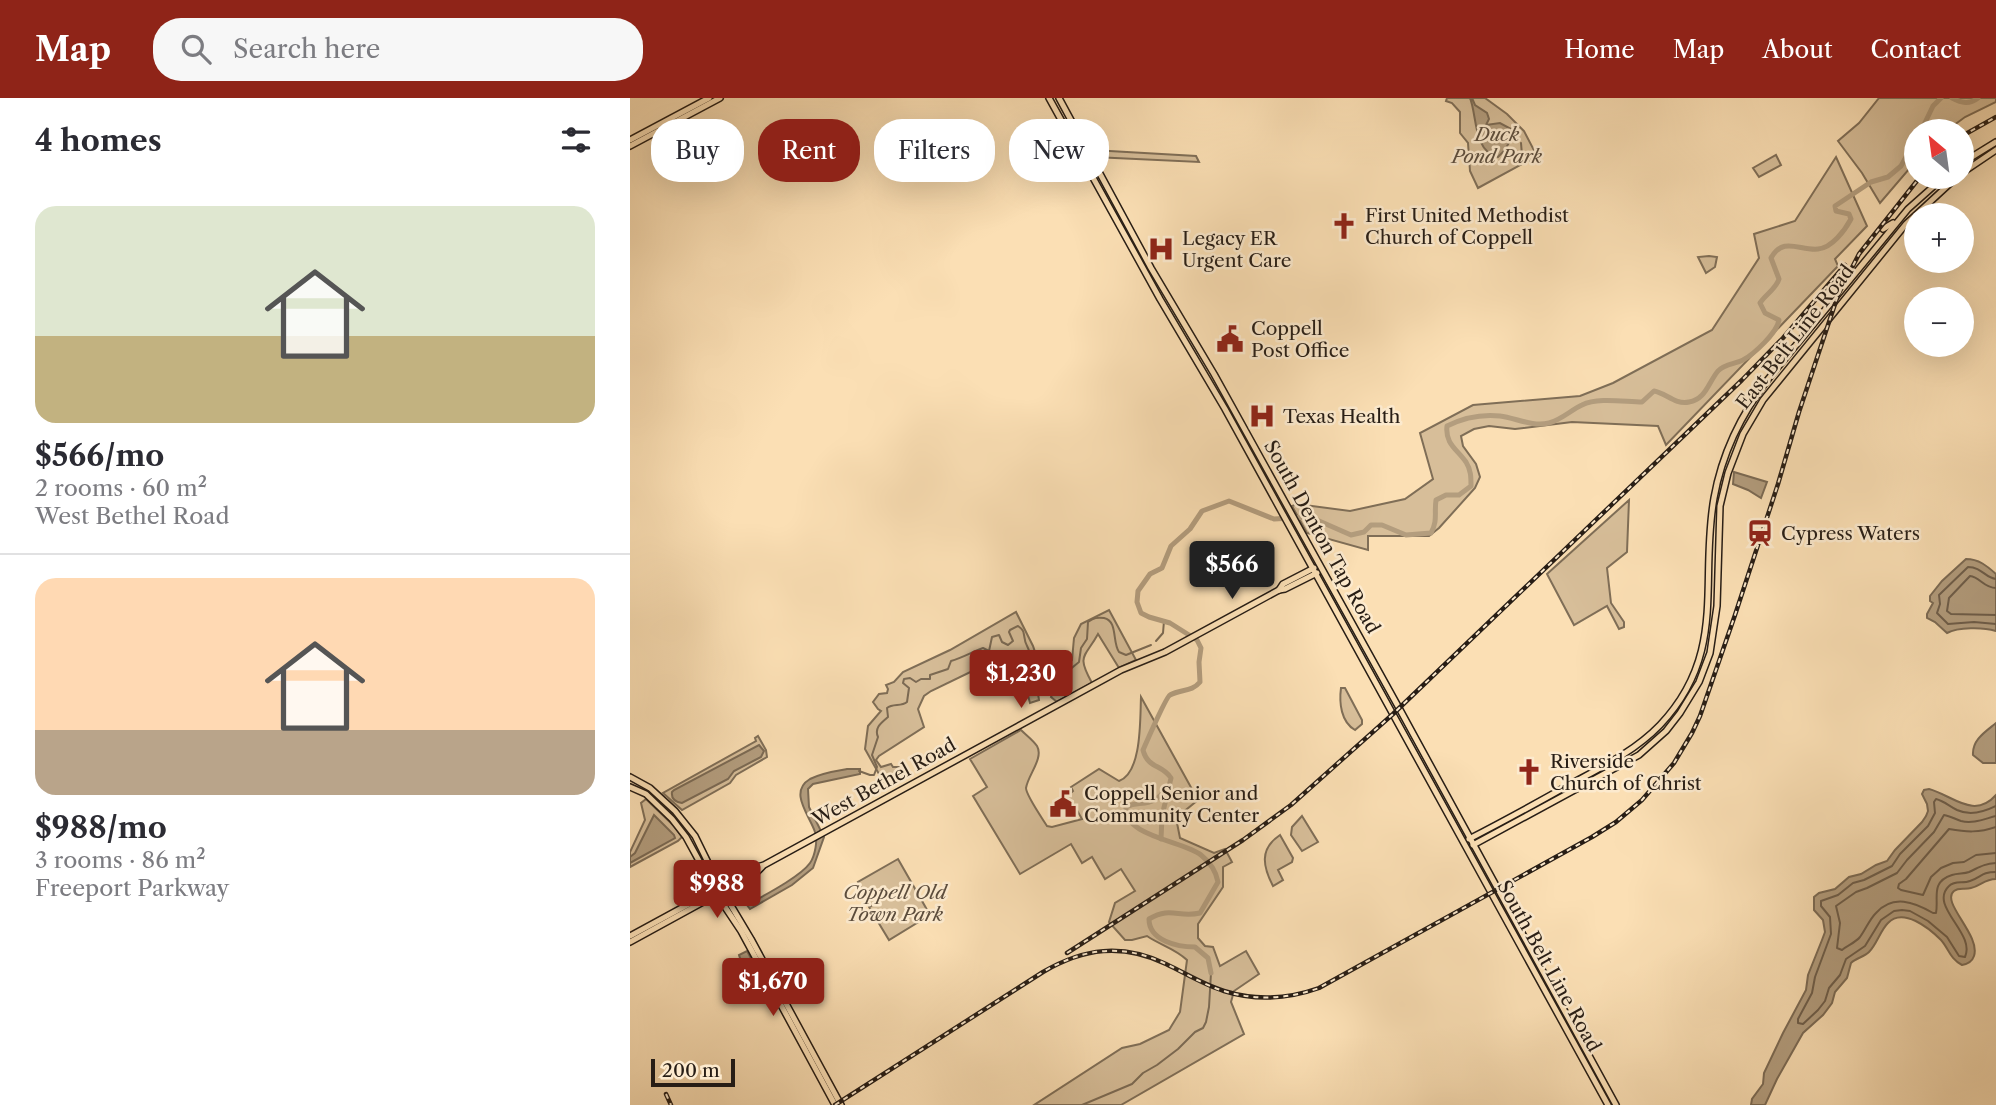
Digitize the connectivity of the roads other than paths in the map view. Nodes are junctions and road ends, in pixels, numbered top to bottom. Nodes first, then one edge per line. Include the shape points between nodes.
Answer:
1 (709, 98) edge
2 (720, 98) edge
3 (1059, 98) edge
4 (1051, 101) edge
5 (630, 140) edge
6 (1996, 142) edge
7 (630, 146) edge
8 (1996, 150) edge
9 (1974, 156) edge
10 (1974, 165) edge
11 (1930, 189) edge
12 (1945, 189) edge
13 (1915, 203) edge
14 (1904, 212) edge
15 (1904, 214) edge
16 (1883, 229) dead end
17 (1136, 240) junction
18 (1129, 243) junction
19 (1791, 352) junction
20 (1797, 357) junction
21 (1228, 408) junction
22 (1732, 438) junction
23 (1246, 439) junction
24 (1736, 448) junction
25 (1717, 485) junction
26 (1725, 486) junction
27 (1321, 568) junction
28 (1314, 571) junction
29 (1356, 632) junction
30 (1350, 635) junction
31 (1705, 640) junction
32 (1712, 642) junction
33 (1381, 677) junction
34 (1375, 680) junction
35 (1674, 708) junction
36 (1680, 713) junction
37 (1416, 739) junction
38 (1409, 743) junction
39 (630, 777) edge
40 (1440, 785) junction
41 (630, 787) edge
42 (1434, 788) junction
43 (1466, 840) junction
44 (1470, 847) junction
45 (719, 890) junction
46 (1504, 901) junction
47 (1496, 903) junction
48 (653, 926) junction
49 (630, 936) edge
50 (630, 942) edge
51 (819, 1069) junction
52 (1598, 1081) junction
53 (835, 1105) edge
54 (841, 1105) edge
55 (1608, 1105) edge
56 (1616, 1105) edge

1 - 5 main road
2 - 7 main road
3 - 4 main road
3 - 17 main road, South Denton Tap Road
4 - 18 main road, South Denton Tap Road
6 - 9 main road
8 - 10 main road
11 - 13 main road, East Belt Line Road
12 - 20 main road, East Belt Line Road via 1906,224
14 - 16 main road
15 - 19 main road, East Belt Line Road
17 - 18 main road
17 - 21 main road, South Denton Tap Road
18 - 21 main road, South Denton Tap Road
19 - 20 main road
19 - 22 main road, East Belt Line Road via 1754,398
20 - 24 main road, East Belt Line Road via 1762,400
21 - 23 main road, South Denton Tap Road
22 - 24 main road
22 - 25 main road, East Belt Line Road
23 - 27 main road, South Denton Tap Road
23 - 28 main road, South Denton Tap Road
24 - 26 main road, East Belt Line Road
25 - 26 main road
25 - 31 main road, East Belt Line Road via 1711,517
26 - 32 main road, East Belt Line Road
27 - 28 main road, West Bethel Road
27 - 29 main road, South Denton Tap Road
28 - 30 main road, South Denton Tap Road
28 - 45 main road, West Bethel Road via 1118,672
29 - 30 main road
29 - 33 main road, South Denton Tap Road
30 - 34 main road, South Denton Tap Road
31 - 32 main road
31 - 35 main road, East Belt Line Road via 1688,687
32 - 36 main road, East Belt Line Road via 1699,682
33 - 34 main road
33 - 37 main road, South Denton Tap Road
34 - 38 main road, South Denton Tap Road
35 - 36 main road
35 - 43 main road, East Belt Line Road via 1648,737 1621,757
36 - 44 main road, East Belt Line Road via 1639,755
37 - 38 main road
37 - 40 main road, South Denton Tap Road
38 - 42 main road, South Denton Tap Road
39 - 45 main road via 650,788 685,822
40 - 42 main road
40 - 43 main road, South Denton Tap Road
41 - 45 main road via 646,794 672,819
42 - 43 main road, South Denton Tap Road
43 - 44 main road, South Denton Tap Road
44 - 46 main road, South Belt Line Road
44 - 47 main road, South Belt Line Road
45 - 48 main road, West Bethel Road
45 - 51 main road
46 - 47 main road
46 - 52 main road, South Belt Line Road
47 - 52 main road, South Belt Line Road
48 - 49 main road, West Bethel Road
48 - 50 main road, West Bethel Road
51 - 53 main road
51 - 54 main road
52 - 55 main road, South Belt Line Road
52 - 56 main road, South Belt Line Road

